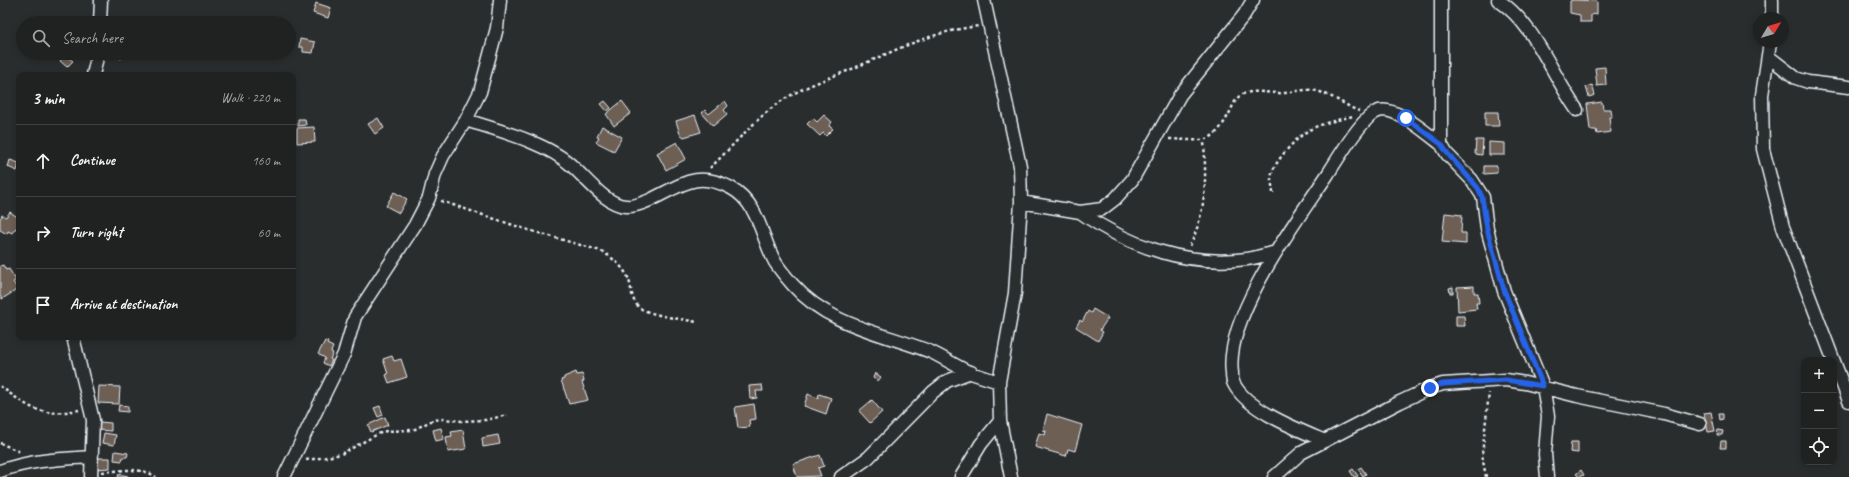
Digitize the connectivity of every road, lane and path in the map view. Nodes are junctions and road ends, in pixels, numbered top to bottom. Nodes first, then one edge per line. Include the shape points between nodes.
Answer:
1 (101, 0) edge
2 (500, 0) edge
3 (984, 0) edge
4 (1253, 0) edge
5 (1441, 0) edge
6 (1498, 0) edge
7 (1772, 0) edge
8 (1772, 12) edge
9 (100, 16) edge
10 (990, 24) junction
11 (1770, 48) edge
12 (1769, 57) junction
13 (96, 60) edge
14 (94, 72) edge
15 (1849, 87) edge
16 (1577, 110) dead end
17 (466, 120) junction
18 (1156, 139) junction
19 (1204, 141) junction
20 (1441, 144) junction
21 (699, 178) junction
22 (1273, 193) dead end
23 (429, 198) junction
24 (1021, 202) junction
25 (1080, 212) junction
26 (1276, 252) junction
27 (1185, 257) junction
28 (698, 322) dead end
29 (74, 340) edge
30 (971, 372) junction
31 (1490, 381) junction
32 (999, 382) junction
33 (0, 386) edge
34 (1543, 386) junction
35 (1849, 401) edge
36 (91, 408) junction
37 (507, 415) dead end
38 (1000, 421) junction
39 (1700, 424) dead end
40 (1325, 441) junction
41 (91, 457) junction
42 (293, 459) junction
43 (0, 471) edge
44 (90, 475) edge
45 (156, 477) edge
46 (284, 477) edge
47 (841, 477) edge
48 (961, 477) edge
49 (1011, 477) edge
50 (1274, 477) edge
51 (1486, 477) edge
52 (1547, 477) edge

1 - 9 street
2 - 17 street via 497,28 480,92
3 - 10 street
4 - 18 street via 1244,15 1180,95
5 - 20 street
6 - 16 street via 1516,14 1529,32
7 - 8 street
10 - 21 path via 929,36 793,94 774,107
10 - 24 street via 1020,166
11 - 12 street
12 - 15 street via 1796,78
12 - 35 street via 1762,95 1762,115 1763,149 1771,184 1783,227
13 - 14 street
17 - 21 street via 538,145 570,164 600,193 625,206 640,205
17 - 23 street via 443,156
18 - 19 path
18 - 25 street via 1132,180 1115,199 1102,209
19 - 22 path via 1215,134 1235,101 1241,95 1251,92 1280,94 1314,90 1363,113 1308,130 1275,166 1271,177
19 - 27 path via 1205,195 1202,215
20 - 26 street via 1406,118 1387,110 1376,112 1358,130
20 - 34 street via 1472,180 1482,197 1487,229 1504,290
21 - 30 street via 732,189 750,204 775,262 813,305 838,319 882,337 931,352
23 - 28 path via 601,251 620,265 628,278 634,300 642,309
23 - 42 street via 415,225 355,317 344,354
24 - 25 street
24 - 32 street via 1015,293
25 - 27 street via 1103,228 1143,247
26 - 27 street via 1247,259 1211,260
26 - 40 street via 1235,336 1231,365 1233,384 1246,400 1268,415
29 - 36 street
30 - 32 street
30 - 47 street via 947,381 933,392 868,458
31 - 34 street via 1506,380
31 - 40 street via 1443,384 1430,388
31 - 51 path via 1482,455
32 - 38 street
33 - 36 path via 21,402 43,413 55,414
34 - 39 street
34 - 52 street via 1548,416 1545,454
36 - 41 street
37 - 42 path via 486,420 428,421 413,430 386,431 378,434 341,454 316,459
38 - 48 street via 981,444
38 - 49 street
40 - 50 street via 1301,453
41 - 43 street via 48,459
41 - 44 street
42 - 46 street
44 - 45 path via 140,470

